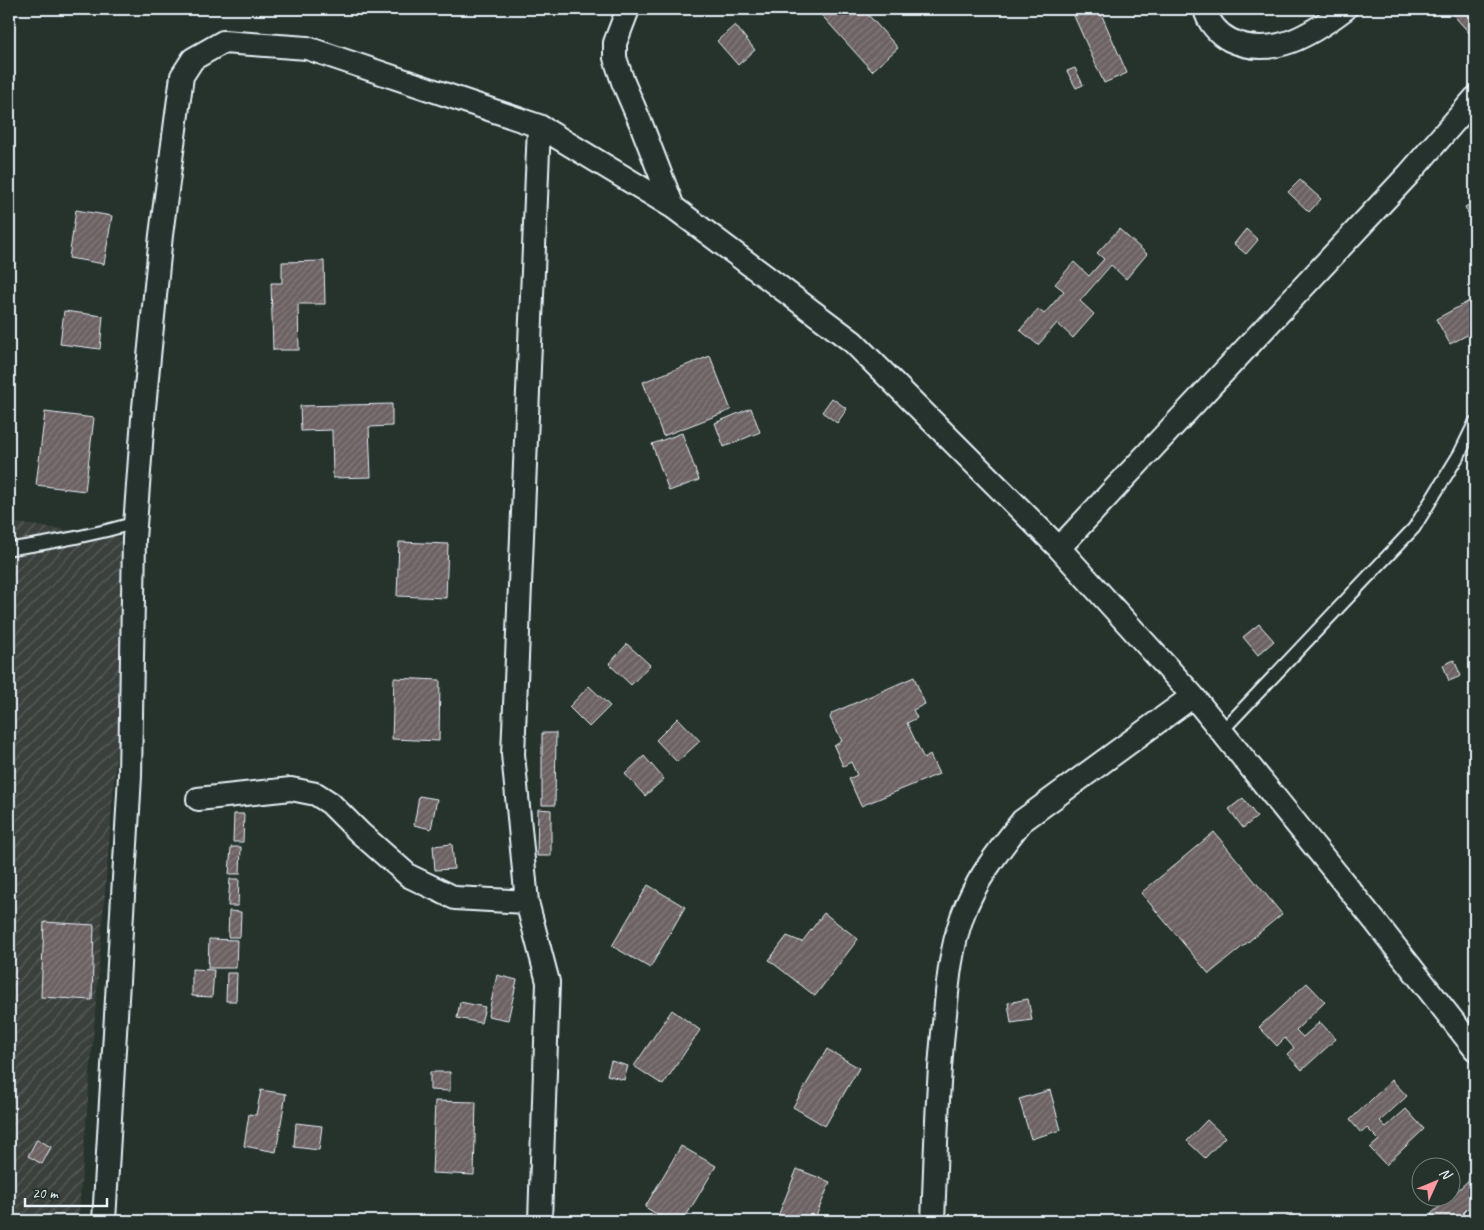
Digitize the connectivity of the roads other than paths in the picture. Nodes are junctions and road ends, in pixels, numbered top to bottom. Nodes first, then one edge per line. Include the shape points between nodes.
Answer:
1 (628, 9) edge
2 (1205, 9) edge
3 (1345, 9) edge
4 (1475, 98) edge
5 (539, 126) junction
6 (673, 207) junction
7 (1475, 422) edge
8 (135, 523) junction
9 (1059, 548) junction
10 (9, 549) edge
11 (1192, 696) junction
12 (1221, 732) junction
13 (198, 799) dead end
14 (527, 902) junction
15 (1475, 1049) edge
16 (104, 1221) edge
17 (540, 1221) edge
18 (933, 1221) edge

1 - 6 street via 615,43 615,58
2 - 3 street via 1207,18 1222,36 1243,46 1269,48 1303,37
4 - 9 street via 1408,175
5 - 6 street
5 - 8 street via 307,48 223,42 193,59 182,76 161,235
5 - 14 street via 513,754
6 - 9 street via 853,342
7 - 12 lane via 1414,528
8 - 10 lane via 64,541
8 - 16 street via 130,776
9 - 11 street
11 - 12 street
11 - 18 street via 1022,821 981,878 963,915 951,954 939,1061
12 - 15 street
13 - 14 street via 291,789 316,794 409,876 455,898
14 - 17 street via 548,982

